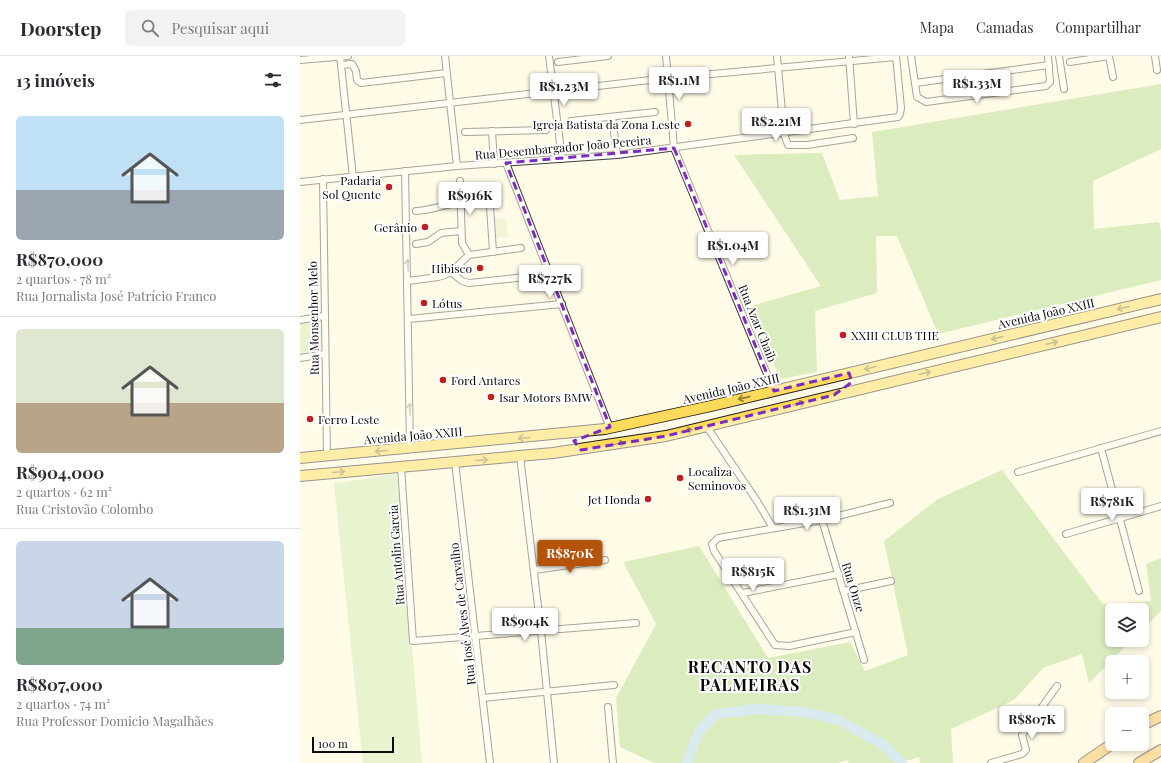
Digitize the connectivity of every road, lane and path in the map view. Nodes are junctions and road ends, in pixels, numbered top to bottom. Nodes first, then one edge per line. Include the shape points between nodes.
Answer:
1 (340, 56) edge
2 (348, 56) edge
3 (444, 56) edge
4 (549, 56) edge
5 (604, 56) edge
6 (608, 56) edge
7 (666, 56) edge
8 (777, 56) edge
9 (896, 56) edge
10 (911, 56) edge
11 (1048, 56) edge
12 (1059, 56) edge
13 (1109, 56) edge
14 (1155, 56) edge
15 (849, 58) edge
16 (300, 60) edge
17 (558, 62) dead end
18 (1070, 62) dead end
19 (341, 65) junction
20 (1049, 65) junction
21 (778, 68) junction
22 (1158, 70) dead end
23 (446, 74) junction
24 (1113, 77) dead end
25 (668, 78) junction
26 (915, 83) junction
27 (1064, 89) dead end
28 (553, 93) junction
29 (449, 103) junction
30 (656, 112) dead end
31 (347, 115) junction
32 (612, 117) junction
33 (300, 120) edge
34 (571, 121) dead end
35 (854, 124) junction
36 (546, 130) dead end
37 (492, 131) junction
38 (465, 132) dead end
39 (784, 134) junction
40 (853, 138) dead end
41 (674, 148) junction
42 (617, 155) junction
43 (562, 159) junction
44 (506, 163) junction
45 (494, 164) junction
46 (457, 166) junction
47 (405, 171) junction
48 (353, 177) junction
49 (323, 179) junction
50 (460, 181) dead end
51 (300, 182) edge
52 (462, 203) junction
53 (416, 211) dead end
54 (461, 231) junction
55 (416, 244) dead end
56 (521, 248) dead end
57 (493, 252) junction
58 (469, 255) junction
59 (451, 272) junction
60 (535, 276) dead end
61 (408, 281) junction
62 (1161, 299) edge
63 (562, 304) junction
64 (324, 316) junction
65 (1161, 317) edge
66 (408, 319) junction
67 (300, 320) edge
68 (324, 354) junction
69 (300, 358) edge
70 (849, 373) junction
71 (774, 391) junction
72 (834, 395) junction
73 (707, 427) junction
74 (608, 428) junction
75 (1161, 431) edge
76 (548, 436) junction
77 (410, 448) junction
78 (1101, 448) junction
79 (581, 450) junction
80 (327, 456) junction
81 (520, 456) junction
82 (300, 458) edge
83 (455, 462) junction
84 (401, 467) junction
85 (1018, 472) dead end
86 (300, 476) edge
87 (890, 503) dead end
88 (1161, 506) edge
89 (1120, 518) junction
90 (822, 520) junction
91 (773, 528) junction
92 (1066, 534) dead end
93 (605, 560) dead end
94 (534, 570) junction
95 (838, 574) junction
96 (891, 581) dead end
97 (844, 591) junction
98 (1139, 591) dead end
99 (743, 593) junction
100 (636, 623) dead end
101 (541, 631) junction
102 (856, 632) junction
103 (476, 637) junction
104 (864, 660) dead end
105 (614, 685) dead end
106 (1057, 686) dead end
107 (546, 691) junction
108 (483, 698) junction
109 (608, 707) dead end
110 (1161, 716) edge
111 (1149, 722) edge
112 (1105, 749) edge
113 (1161, 750) edge
114 (490, 763) edge
115 (554, 763) edge
116 (613, 763) edge
117 (991, 763) edge
118 (1084, 763) edge
119 (1139, 763) edge

1 - 2 street
1 - 16 street
1 - 19 street
3 - 23 street
4 - 28 street
5 - 6 street
5 - 17 street
7 - 25 street, Rua Azar Chaib
8 - 21 street
9 - 15 street
9 - 35 street, Rua Desembargador João Pereira via 900,114 898,117
10 - 26 street
11 - 20 street
12 - 27 street
13 - 18 street
13 - 24 street
14 - 22 street
15 - 21 street
15 - 35 street
19 - 23 street via 352,64 356,70 357,80 362,83
19 - 31 street
20 - 26 street
20 - 26 street via 1051,79 1046,86 926,102 917,97
21 - 25 street
21 - 39 street
23 - 29 street
25 - 28 street
25 - 41 street, Rua Azar Chaib
28 - 29 street
28 - 43 street
29 - 31 street
29 - 46 street
30 - 32 street
31 - 33 street
31 - 48 street
32 - 34 street
32 - 42 street
35 - 39 street, Rua Desembargador João Pereira
36 - 37 street
37 - 38 street
37 - 45 street
39 - 40 street via 788,145 807,145
39 - 41 street, Rua Desembargador João Pereira
41 - 42 street, Rua Desembargador João Pereira
41 - 71 street, Rua Azar Chaib
42 - 43 street, Rua Desembargador João Pereira
43 - 44 street, Rua Desembargador João Pereira
44 - 45 street, Rua Desembargador João Pereira
44 - 63 street
45 - 46 street, Rua Desembargador João Pereira
46 - 47 street, Rua Desembargador João Pereira
47 - 48 street, Rua Desembargador João Pereira
61 -> 47 street
48 - 49 street, Rua Desembargador João Pereira
49 - 51 street, Rua Desembargador João Pereira
49 - 64 street, Rua Monsenhor Melo
50 - 52 street
52 - 53 street
52 - 54 street
52 - 57 street via 489,204
54 - 55 street via 441,232 428,242
54 - 58 street via 463,247
56 - 57 street
57 - 58 street
58 - 59 street
59 - 60 street via 469,283
59 - 61 street via 438,277
61 - 66 street
62 -> 70 main road, Avenida João XXIII
63 - 66 street
63 - 74 street
64 - 67 street
64 - 68 street, Rua Monsenhor Melo
72 -> 65 main road
77 -> 66 street
68 - 69 street
68 - 80 street, Rua Monsenhor Melo
70 - 71 main road, Avenida João XXIII
70 - 72 main road via 851,384
71 -> 74 main road, Avenida João XXIII via 663,418
73 -> 72 main road
79 -> 73 main road
73 - 91 street
74 - 76 main road, Avenida João XXIII
74 - 79 main road via 575,439 574,444
75 - 78 street
76 -> 77 main road, Avenida João XXIII
76 - 81 main road via 554,440 552,448 531,451
77 -> 80 main road, Avenida João XXIII
78 - 85 street
78 - 89 street
79 - 81 main road
80 - 82 main road, Avenida João XXIII
83 -> 81 main road
81 - 94 street
83 - 84 main road
83 - 103 street, Rua José Alves de Carvalho
86 -> 84 main road
84 - 103 street, Rua Antolin Garcia via 413,641
87 - 90 street
88 - 89 street
89 - 92 street
89 - 98 street
90 - 91 street
90 - 95 street, Rua Onze
91 - 99 street via 713,541 714,551
93 - 94 street
94 - 101 street
95 - 97 street, Rua Onze
95 - 99 street
96 - 97 street
97 - 102 street, Rua Onze
99 - 102 street via 775,645 789,646
100 - 101 street
101 - 103 street
101 - 107 street
102 - 104 street, Rua Onze
103 - 108 street, Rua José Alves de Carvalho
105 - 107 street
106 - 117 street via 1022,735 1026,750 1022,754
107 - 108 street
107 - 115 street
108 - 114 street, Rua José Alves de Carvalho
109 - 116 street
110 - 111 highway
112 - 118 highway
113 - 119 highway

